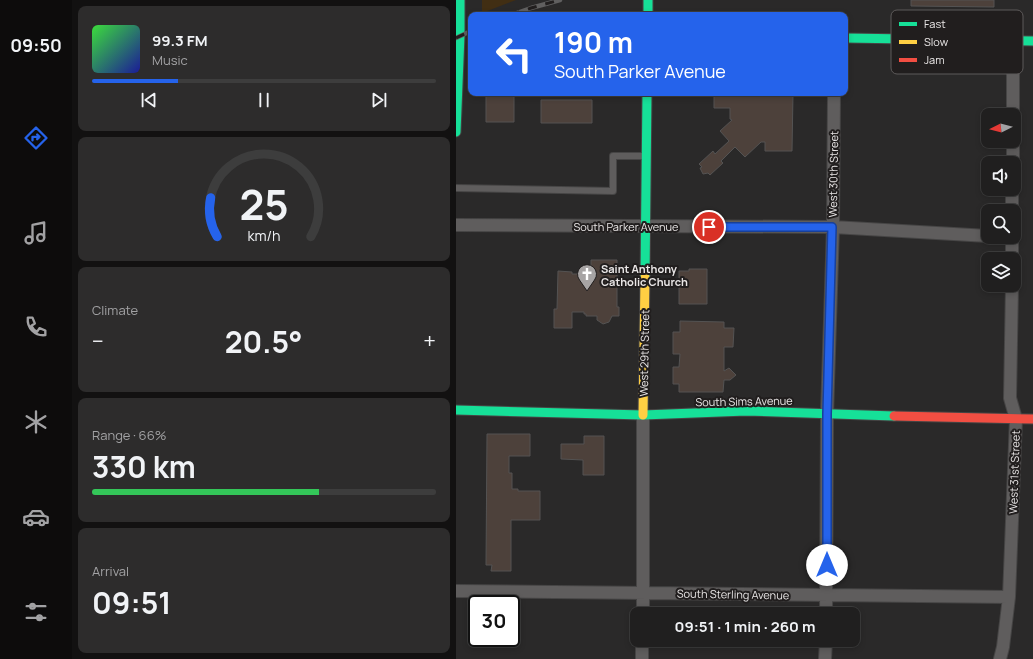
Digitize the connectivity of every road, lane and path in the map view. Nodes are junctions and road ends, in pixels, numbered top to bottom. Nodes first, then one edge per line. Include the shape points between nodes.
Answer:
1 (460, 0) edge
2 (648, 0) edge
3 (648, 12) edge
4 (458, 35) edge
5 (848, 38) edge
6 (891, 39) edge
7 (1013, 74) edge
8 (647, 96) edge
9 (834, 96) edge
10 (1013, 108) edge
11 (456, 132) edge
12 (646, 156) junction
13 (456, 188) edge
14 (456, 224) edge
15 (645, 226) junction
16 (832, 227) junction
17 (981, 236) edge
18 (1012, 292) edge
19 (456, 410) edge
20 (827, 414) junction
21 (643, 415) junction
22 (1016, 419) junction
23 (1033, 419) edge
24 (456, 591) edge
25 (643, 593) junction
26 (826, 595) junction
27 (1009, 597) junction
28 (643, 607) edge
29 (826, 607) edge
30 (642, 647) edge
31 (826, 647) edge
32 (642, 659) edge
33 (825, 659) edge
34 (1000, 659) edge

1 - 4 street
2 - 3 street
4 - 11 street
5 - 6 street
7 - 10 street
8 - 12 street, West 29th Street
9 - 16 street, West 30th Street
12 - 13 lane via 614,156 613,191
12 - 15 street, West 29th Street
14 - 15 street, South Parker Avenue
15 - 16 street, South Parker Avenue
15 - 21 street, West 29th Street
16 - 17 street, South Parker Avenue
16 - 20 street, West 30th Street
18 - 22 street, West 31st Street via 1010,398
19 - 21 street, South Sims Avenue
20 - 21 street, South Sims Avenue via 746,411
20 - 22 street, South Sims Avenue
20 - 26 street, West 30th Street
21 - 25 street, West 29th Street
22 - 23 street, South Sims Avenue
22 - 27 street, West 31st Street
24 - 25 street, South Sterling Avenue
25 - 26 street, South Sterling Avenue
25 - 28 street, West 29th Street
26 - 27 street, South Sterling Avenue
26 - 29 street, West 30th Street
27 - 34 street, West 31st Street
30 - 32 street
31 - 33 street

